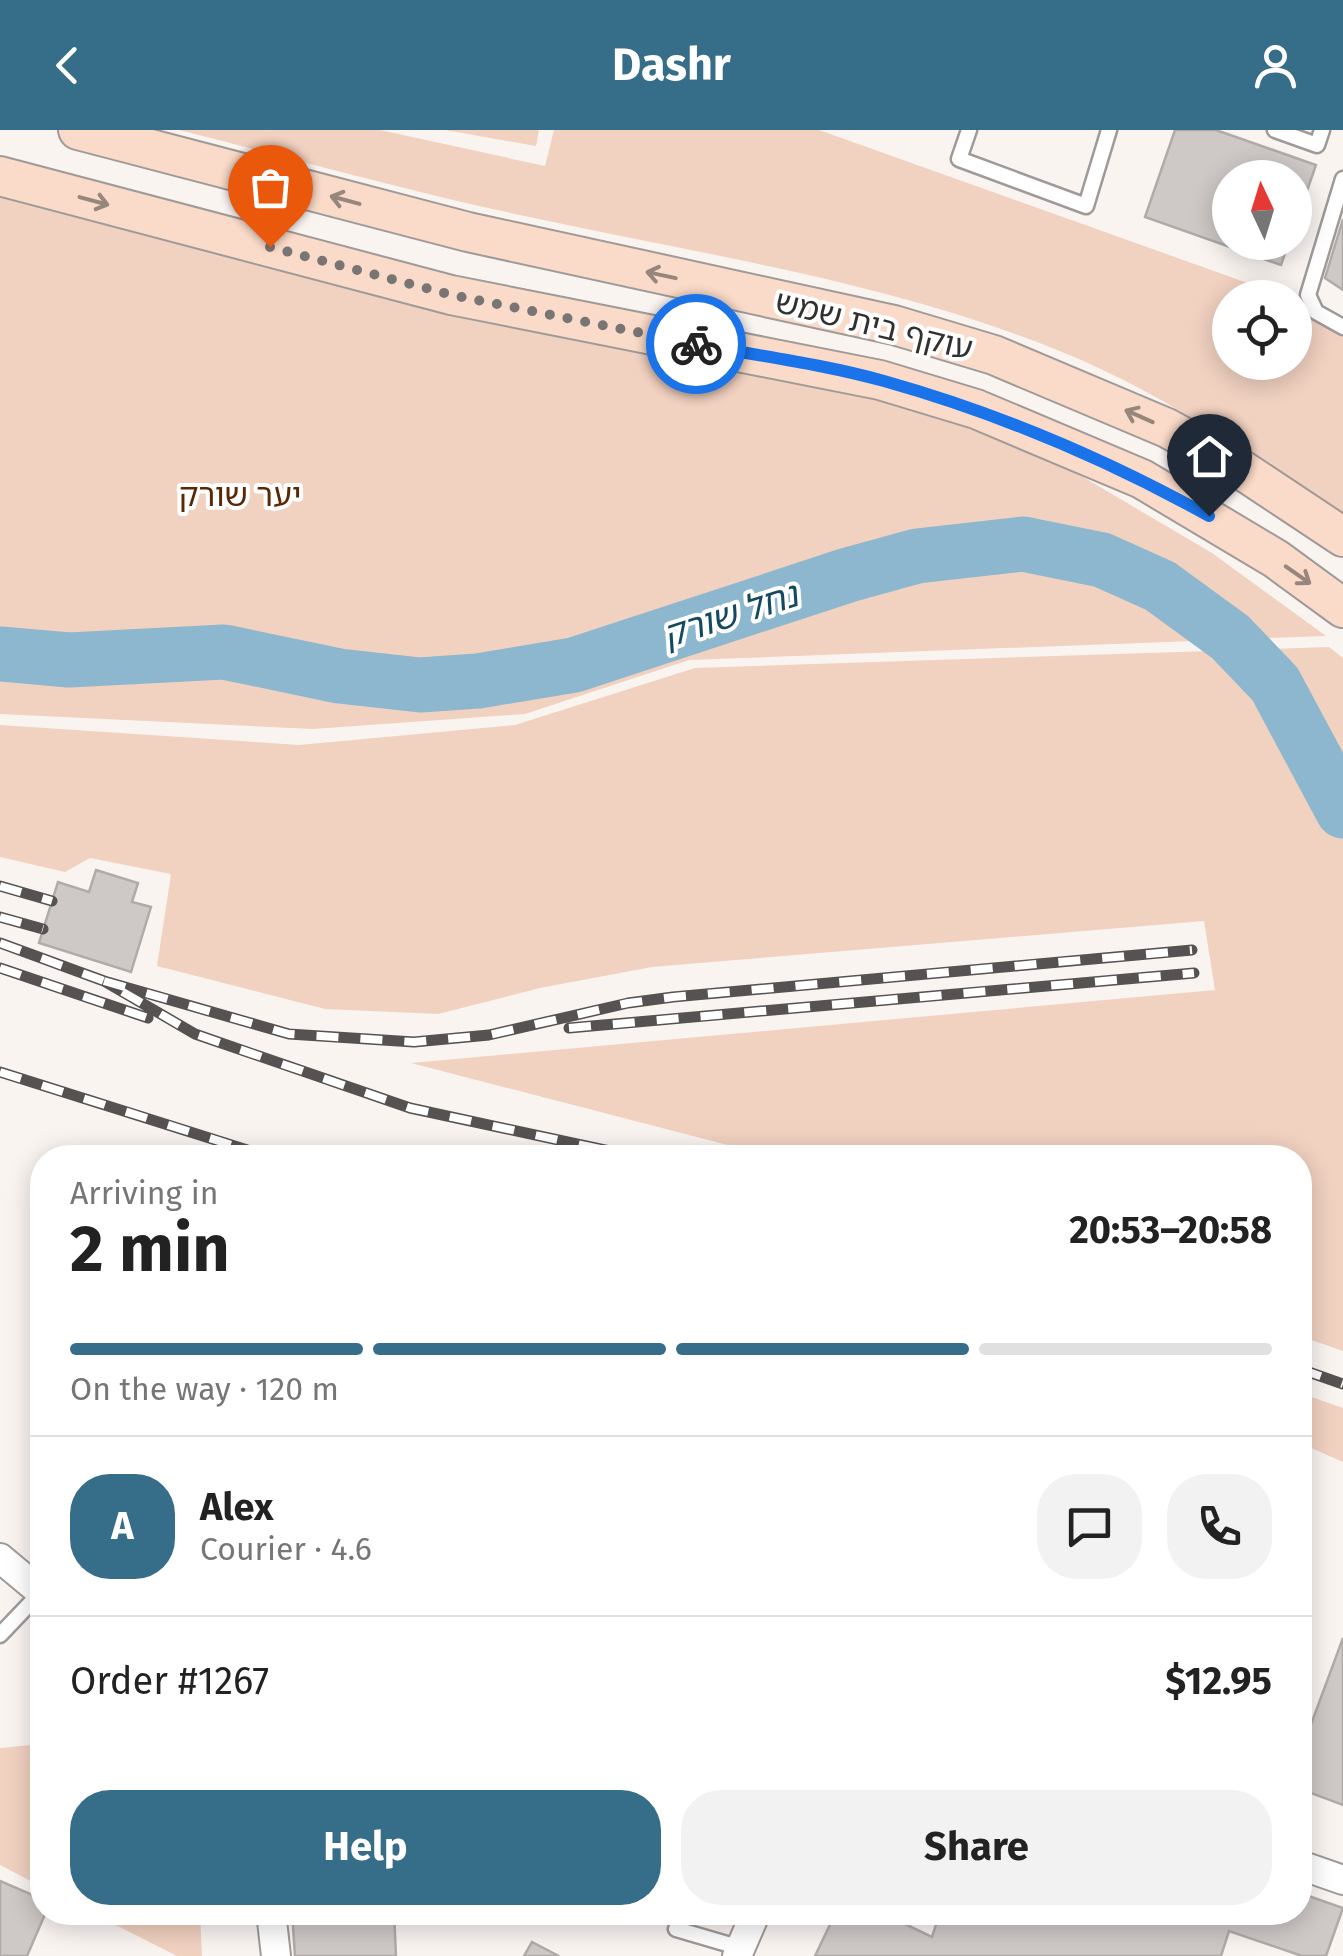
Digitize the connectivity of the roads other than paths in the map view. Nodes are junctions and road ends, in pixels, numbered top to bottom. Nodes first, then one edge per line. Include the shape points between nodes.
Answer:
1 (78, 130) edge
2 (969, 130) edge
3 (1275, 130) edge
4 (1322, 130) edge
5 (1104, 131) edge
6 (0, 176) edge
7 (1343, 179) edge
8 (1343, 327) edge
9 (1343, 537) edge
10 (1343, 608) edge
11 (0, 1558) edge
12 (30, 1583) edge
13 (30, 1605) edge
14 (0, 1634) edge
15 (1312, 1869) edge
16 (1343, 1880) edge
17 (273, 1925) edge
18 (678, 1925) edge
19 (750, 1925) edge
20 (739, 1952) edge
21 (276, 1956) edge

9 -> 1 main road, עוקף בית שמש via 1167,428 994,356 894,326 468,232
2 - 5 lane via 959,160 1086,206
3 - 4 lane via 1318,145
6 -> 10 main road, עוקף בית שמש via 452,295 880,380 976,409 1142,479
7 - 8 lane via 1308,295 1316,312
11 - 12 street
13 - 14 lane
15 - 16 street
17 - 21 street
18 - 20 lane
19 - 20 street

